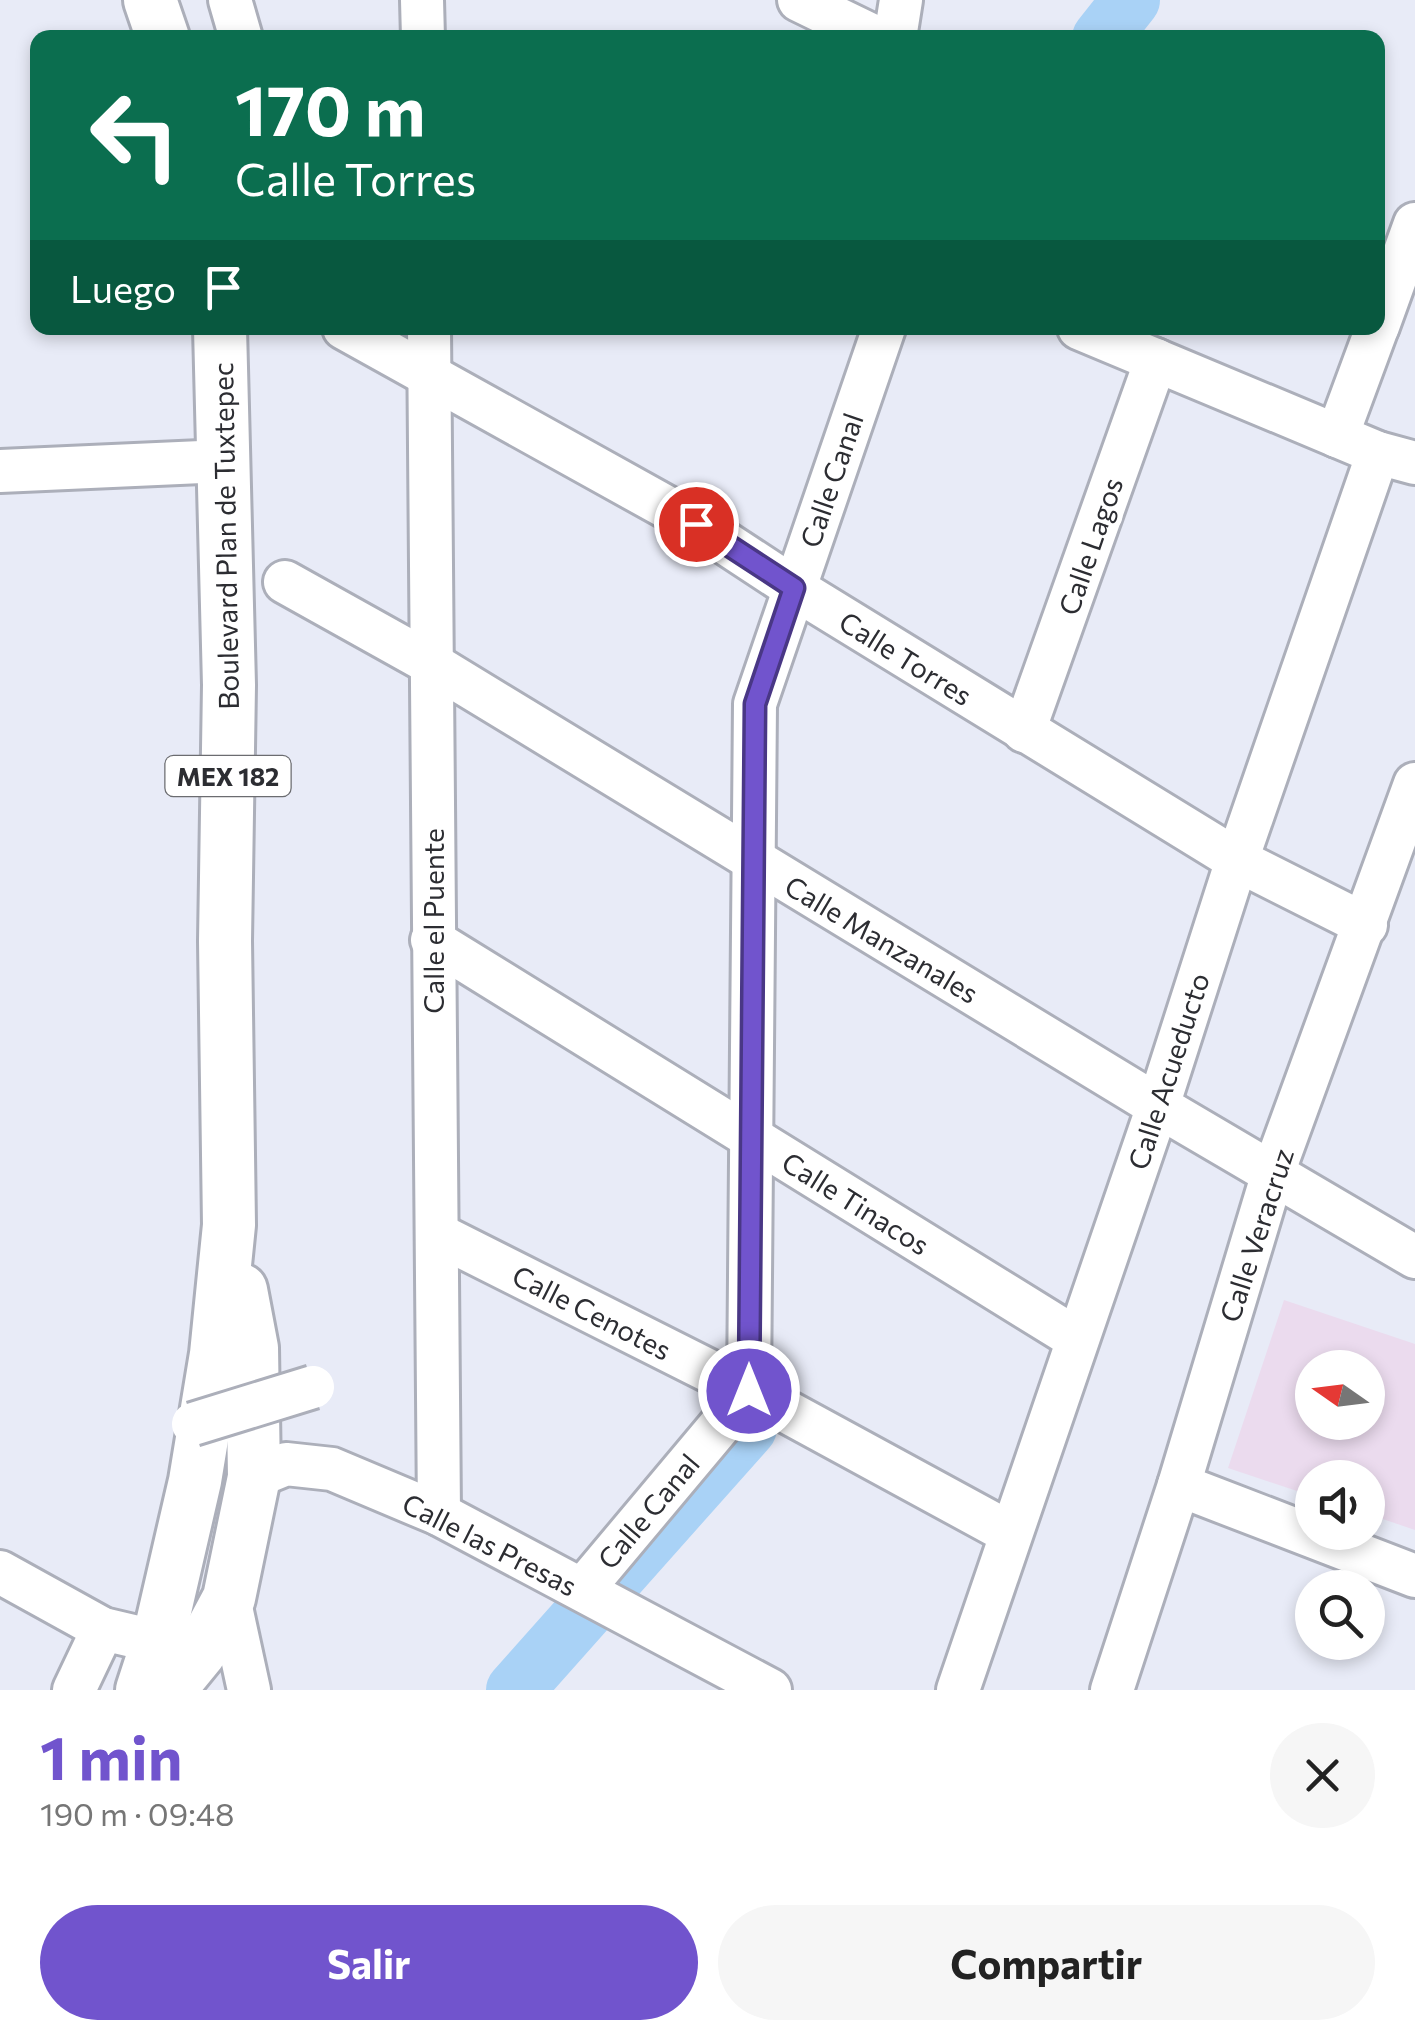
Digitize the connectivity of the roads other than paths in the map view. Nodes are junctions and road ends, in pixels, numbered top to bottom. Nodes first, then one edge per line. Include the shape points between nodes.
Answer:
1 (150, 0) edge
2 (230, 0) edge
3 (422, 0) edge
4 (799, 0) edge
5 (901, 0) edge
6 (160, 30) edge
7 (238, 30) edge
8 (423, 30) edge
9 (860, 30) edge
10 (896, 30) edge
11 (1415, 224) edge
12 (1385, 305) edge
13 (220, 335) edge
14 (356, 335) edge
15 (429, 335) edge
16 (882, 335) edge
17 (1095, 335) edge
18 (1374, 335) edge
19 (1156, 360) junction
20 (430, 378) junction
21 (1338, 436) junction
22 (1396, 458) edge
23 (224, 461) junction
24 (0, 472) edge
25 (285, 582) dead end
26 (794, 588) junction
27 (432, 664) junction
28 (1024, 731) junction
29 (1415, 784) edge
30 (752, 860) junction
31 (1237, 860) junction
32 (1366, 926) junction
33 (432, 940) junction
34 (1158, 1106) junction
35 (750, 1138) junction
36 (1273, 1173) junction
37 (228, 1225) junction
38 (437, 1234) junction
39 (1415, 1257) edge
40 (1077, 1339) junction
41 (314, 1387) dead end
42 (749, 1391) junction
43 (193, 1424) dead end
44 (254, 1477) junction
45 (195, 1481) junction
46 (1178, 1486) junction
47 (438, 1514) junction
48 (1010, 1533) junction
49 (178, 1557) junction
50 (0, 1572) edge
51 (1415, 1576) edge
52 (229, 1598) junction
53 (597, 1598) junction
54 (103, 1629) junction
55 (179, 1668) edge
56 (74, 1690) edge
57 (142, 1690) edge
58 (250, 1690) edge
59 (770, 1690) edge
60 (958, 1690) edge
61 (1112, 1690) edge

1 - 6 main road
2 - 7 street
3 - 8 street
4 - 9 street
5 - 10 street
11 - 12 street
13 - 23 main road, Boulevard Plan de Tuxtepec / MEX 182
14 - 20 street, Calle Torres
15 - 20 street, Calle el Puente
16 - 26 street, Calle Canal
17 - 19 street
18 - 21 street
19 - 21 street
19 - 28 street, Calle Lagos
20 - 26 street, Calle Torres via 696,524
20 - 27 street, Calle el Puente
21 - 22 street
22 - 31 street, Calle Acueducto
23 - 24 street
23 - 37 main road, Boulevard Plan de Tuxtepec / MEX 182
25 - 27 street, Calle Manzanales
26 - 28 street, Calle Torres
26 - 30 street, Calle Canal via 755,704
27 - 30 street, Calle Manzanales
27 - 33 street, Calle el Puente
28 - 31 street, Calle Torres
29 - 32 street, Calle Veracruz
30 - 34 street, Calle Manzanales
30 - 35 street, Calle Canal
31 - 32 street, Calle Torres
31 - 34 street, Calle Acueducto
32 - 36 street, Calle Veracruz
33 - 35 street, Calle Tinacos
33 - 38 street, Calle el Puente
34 - 36 street, Calle Manzanales
34 - 40 street, Calle Acueducto
35 - 40 street, Calle Tinacos
35 - 42 street, Calle Canal
36 - 39 street, Calle Manzanales
36 - 46 street, Calle Veracruz
37 - 44 main road, MEX 182 via 252,1348
37 - 45 main road, MEX 182
38 - 42 street, Calle Cenotes
38 - 47 street, Calle el Puente
40 - 48 street, Calle Acueducto
41 - 43 street, bridge
42 - 48 street, Calle Cenotes
42 - 53 street, Calle Canal
44 - 45 main road via 235,1467 213,1469
44 - 47 street, Calle las Presas via 286,1464 332,1470
44 - 52 main road, MEX 182
45 - 49 main road, MEX 182
46 - 51 street
46 - 61 street, Calle Veracruz
47 - 53 street, Calle las Presas
48 - 60 street, Calle Acueducto
49 - 52 main road via 191,1593 209,1601
49 - 55 main road, MEX 182
50 - 54 street
52 - 55 main road, MEX 182
52 - 58 street
53 - 59 street, Calle las Presas
54 - 55 street
54 - 56 street
55 - 57 main road, MEX 182

